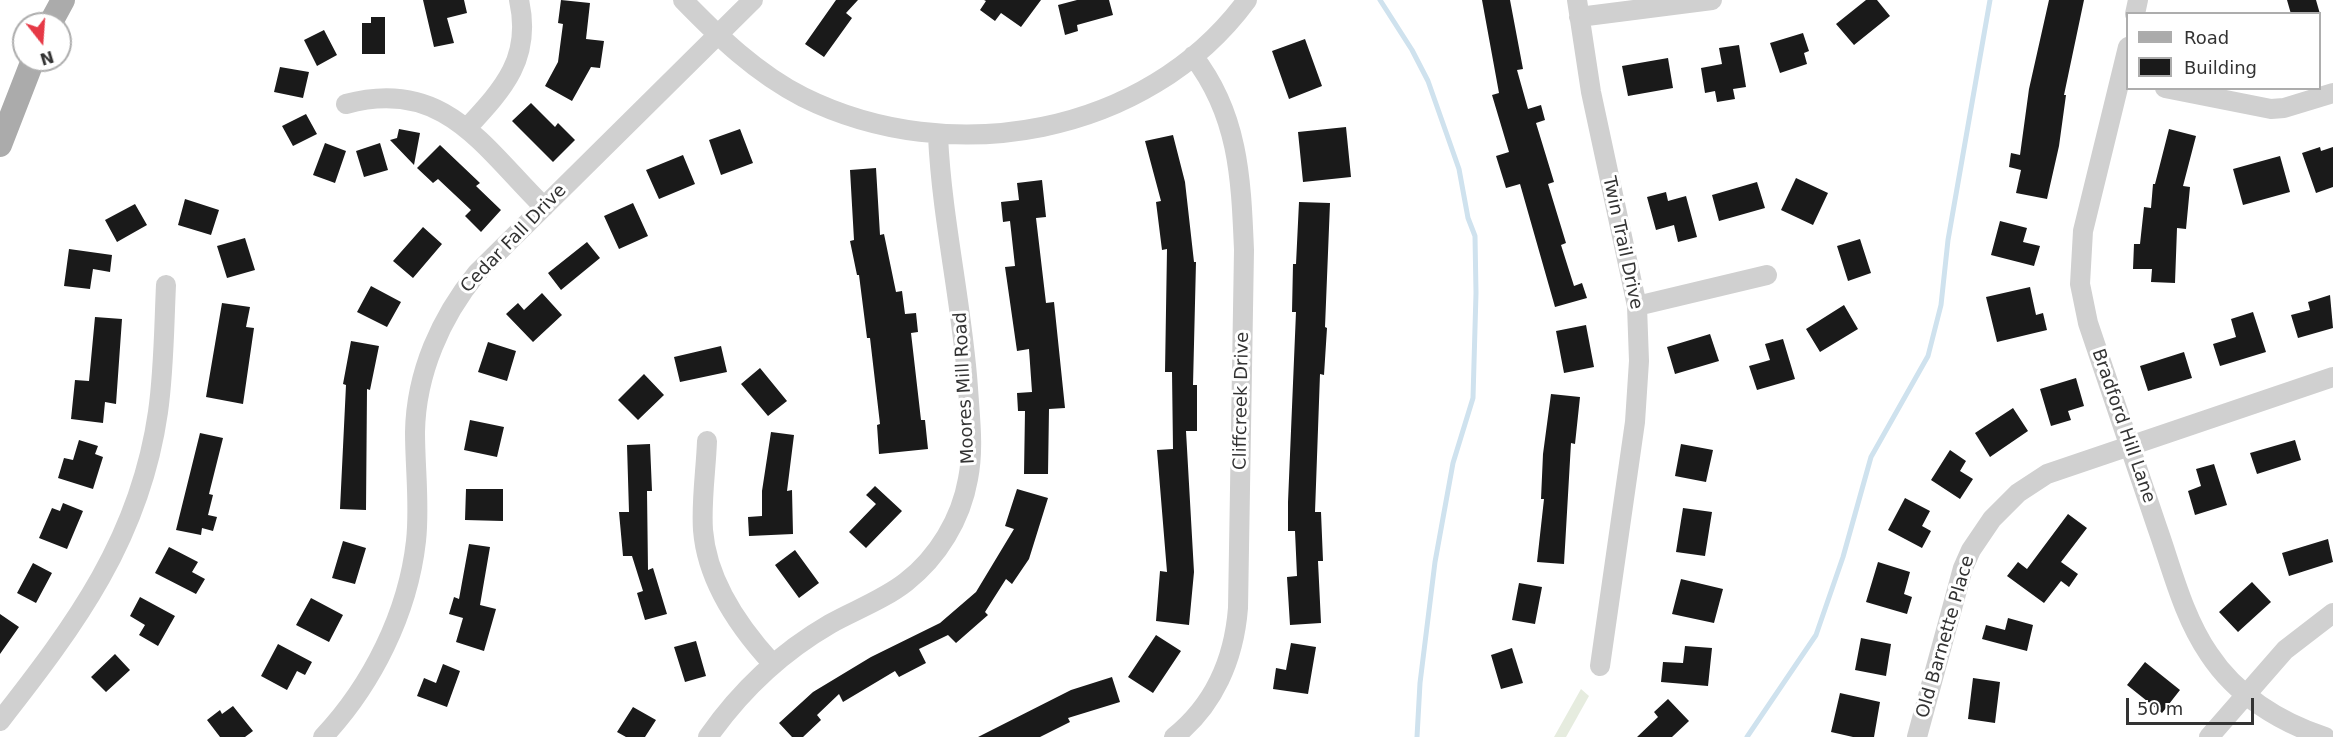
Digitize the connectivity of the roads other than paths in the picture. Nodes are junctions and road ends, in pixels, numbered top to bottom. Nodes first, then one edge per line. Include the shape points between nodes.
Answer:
1 (519, 0) edge
2 (683, 0) edge
3 (753, 0) edge
4 (1247, 0) edge
5 (1712, 0) edge
6 (1578, 9) edge
7 (718, 35) junction
8 (1193, 56) junction
9 (2126, 59) edge
10 (28, 72) edge
11 (2124, 80) edge
12 (2175, 90) edge
13 (2333, 93) edge
14 (346, 104) dead end
15 (467, 128) junction
16 (938, 136) junction
17 (0, 145) edge
18 (544, 207) junction
19 (1767, 275) dead end
20 (166, 285) dead end
21 (1637, 306) junction
22 (2333, 377) edge
23 (707, 441) dead end
24 (2129, 445) junction
25 (2333, 613) edge
26 (772, 663) junction
27 (1600, 666) dead end
28 (2246, 694) junction
29 (0, 721) edge
30 (323, 737) edge
31 (708, 737) edge
32 (1174, 737) edge
33 (1917, 737) edge
34 (2209, 737) edge
35 (2325, 737) edge

1 - 15 street via 522,44 518,56 499,93
2 - 7 street
3 - 7 street, Cedar Fall Drive
4 - 8 street
5 - 6 street
6 - 21 street, Twin Trail Drive via 1591,92
7 - 16 street via 778,83 830,109 874,124
7 - 18 street, Cedar Fall Drive
8 - 16 street via 1136,93 1091,113 1010,134
8 - 32 street, Cliffcreek Drive via 1223,103 1232,129 1242,195 1238,608 1233,645 1221,680 1211,697
9 - 11 street, Bradford Hill Lane
10 - 17 main road
11 - 24 street, Bradford Hill Lane via 2083,231 2079,270 2088,323
12 - 13 street via 2271,109
14 - 15 street via 374,98 419,100
15 - 18 street
16 - 26 street, Moores Mill Road via 945,220 964,331 972,444 965,492 947,536 929,561 907,581
18 - 30 street, Cedar Fall Drive via 460,294 435,341 417,402 418,510 408,583 379,658 364,685
19 - 21 street
20 - 29 street via 158,412 135,502 119,543 81,613
21 - 27 street, Twin Trail Drive via 1635,422
22 - 24 street, Old Barnette Place
23 - 26 street via 703,520 711,571 725,599
24 - 28 street, Bradford Hill Lane via 2196,632 2210,655
24 - 33 street, Old Barnette Place via 2047,474 2018,493 1992,519 1963,567
25 - 28 street via 2299,637
26 - 31 street, Moores Mill Road via 727,709
28 - 34 street
28 - 35 street, Bradford Hill Lane via 2289,723

